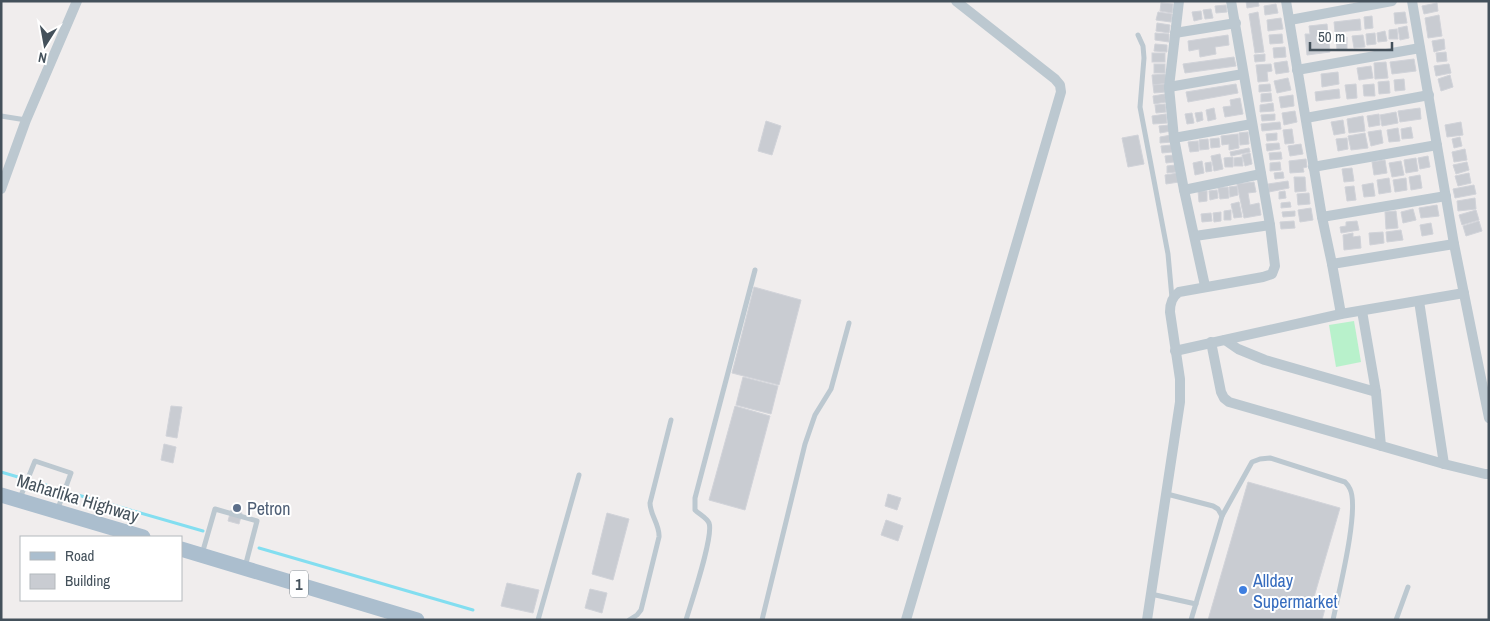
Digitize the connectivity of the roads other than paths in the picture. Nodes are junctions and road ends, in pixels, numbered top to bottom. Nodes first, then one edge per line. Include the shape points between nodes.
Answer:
1 (77, 1) edge
2 (956, 1) edge
3 (1179, 1) edge
4 (1231, 1) edge
5 (1286, 1) edge
6 (1392, 1) edge
7 (1412, 1) edge
8 (1290, 20) junction
9 (1236, 23) junction
10 (1175, 33) junction
11 (1138, 35) dead end
12 (1420, 48) junction
13 (1297, 70) junction
14 (1243, 74) junction
15 (1169, 87) junction
16 (1429, 95) junction
17 (1, 116) edge
18 (1306, 118) junction
19 (26, 120) junction
20 (1252, 124) junction
21 (1174, 138) junction
22 (1437, 145) junction
23 (1313, 167) junction
24 (1261, 174) junction
25 (1, 189) edge
26 (1184, 190) junction
27 (1446, 196) junction
28 (1322, 217) junction
29 (1270, 225) junction
30 (1195, 236) junction
31 (1454, 244) junction
32 (1332, 264) junction
33 (755, 270) dead end
34 (1205, 286) junction
35 (1464, 293) junction
36 (1172, 298) junction
37 (1419, 301) junction
38 (1362, 311) junction
39 (1341, 314) junction
40 (849, 323) dead end
41 (1225, 340) junction
42 (1211, 342) junction
43 (1175, 351) junction
44 (1376, 392) junction
45 (1489, 418) edge
46 (671, 420) dead end
47 (1380, 446) junction
48 (1444, 464) junction
49 (1489, 474) edge
50 (579, 475) dead end
51 (1167, 494) junction
52 (1, 495) edge
53 (19, 500) junction
54 (57, 512) junction
55 (1222, 516) junction
56 (140, 536) edge
57 (182, 549) edge
58 (202, 555) junction
59 (245, 568) junction
60 (1408, 587) dead end
61 (1151, 594) junction
62 (1196, 604) junction
63 (417, 620) edge
64 (538, 620) edge
65 (629, 620) edge
66 (686, 620) edge
67 (762, 620) edge
68 (906, 620) edge
69 (1147, 620) edge
70 (1191, 620) edge
71 (1333, 620) edge
72 (1396, 620) edge

1 - 19 street
2 - 68 street via 1055,79 1061,92
3 - 10 street
4 - 9 street
5 - 8 street
6 - 8 street
7 - 12 street
8 - 13 street
9 - 10 street
9 - 14 street
10 - 15 street
11 - 36 lane via 1144,58 1140,107 1168,254
12 - 13 street
12 - 16 street
13 - 18 street
14 - 15 street
14 - 20 street
15 - 21 street
16 - 18 street
16 - 22 street
17 - 19 lane
18 - 23 street
19 - 25 street
20 - 21 street
20 - 24 street
21 - 26 street
22 - 23 street
22 - 27 street
23 - 28 street
24 - 26 street
24 - 29 street
26 - 30 street
27 - 28 street
27 - 31 street
28 - 32 street
29 - 30 street
29 - 34 street via 1275,266 1272,274
30 - 34 street
31 - 32 street
31 - 35 street
32 - 39 street
33 - 66 lane via 696,498 695,510 708,521 710,529
34 - 36 street via 1179,292
35 - 37 street
35 - 45 street
36 - 43 street via 1170,312
37 - 38 street
37 - 48 street
38 - 39 street
38 - 44 street
39 - 41 street
40 - 67 lane via 831,389 815,415 805,444
41 - 42 street
41 - 44 street via 1265,360
42 - 43 street
42 - 47 street via 1221,392 1229,402
43 - 51 street via 1180,402
44 - 47 street
46 - 65 lane via 650,503 659,537 641,610
47 - 48 street
48 - 49 street
50 - 64 lane
51 - 55 lane via 1213,506
51 - 61 street
52 - 53 main road, Maharlika Highway
53 - 54 main road, Maharlika Highway
53 - 54 lane via 35,461 71,473
54 - 56 main road, Maharlika Highway
55 - 62 lane
55 - 71 lane via 1252,462 1260,459 1270,458 1345,482 1350,489 1353,508
57 - 58 main road, 1
58 - 59 main road, 1
58 - 59 lane via 215,509 257,521
59 - 63 main road, 1
60 - 72 lane
61 - 62 lane
61 - 69 street
62 - 70 lane

